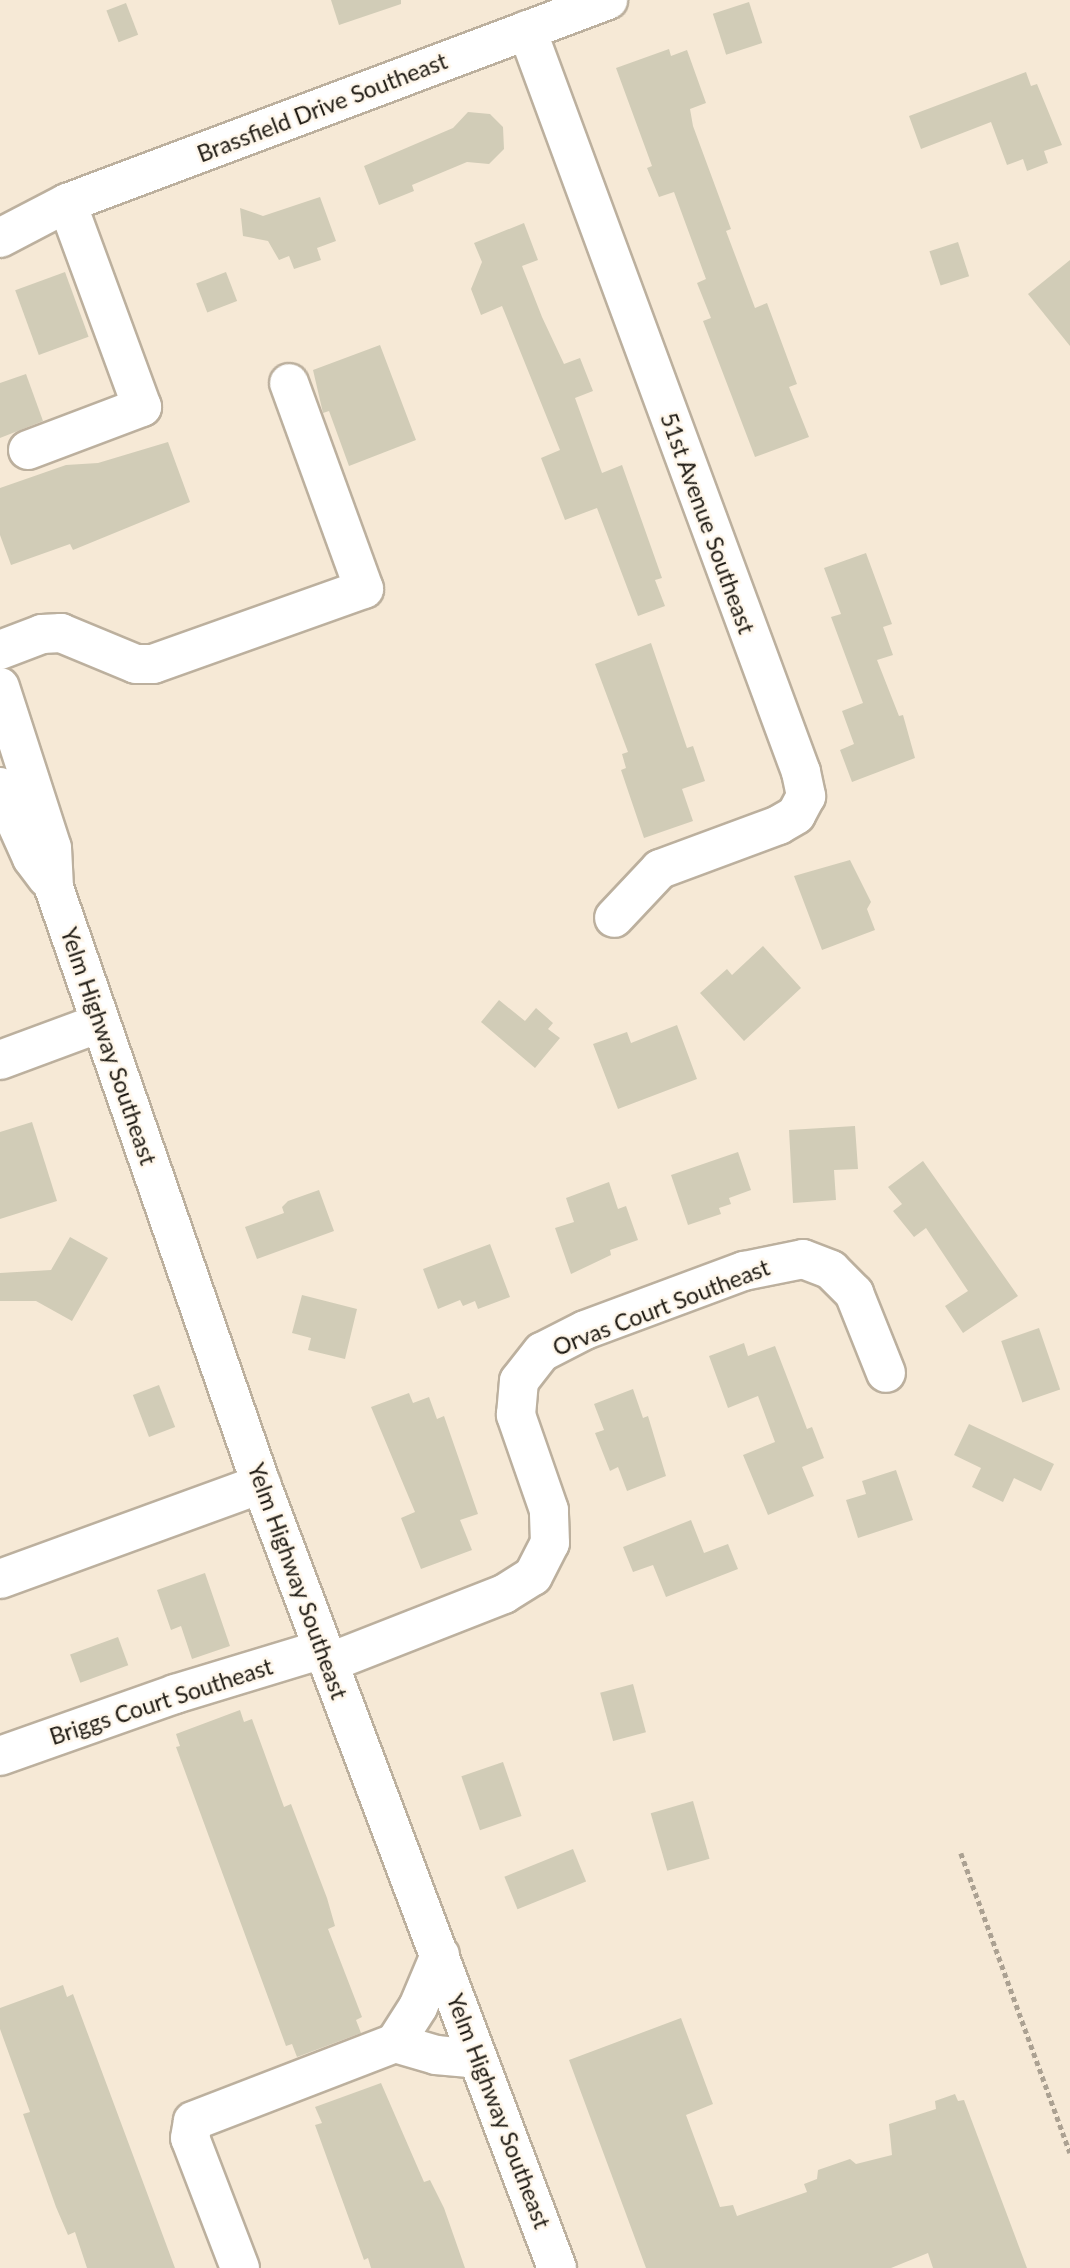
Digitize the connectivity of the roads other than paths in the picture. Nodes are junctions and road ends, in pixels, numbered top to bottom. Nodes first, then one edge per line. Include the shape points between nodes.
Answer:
1 (608, 0) edge
2 (527, 30) junction
3 (34, 213) edge
4 (0, 237) edge
5 (289, 383) dead end
6 (29, 450) dead end
7 (0, 650) edge
8 (0, 687) edge
9 (0, 786) edge
10 (54, 888) junction
11 (614, 918) dead end
12 (100, 1023) junction
13 (0, 1060) edge
14 (886, 1373) dead end
15 (261, 1484) junction
16 (0, 1579) edge
17 (325, 1656) junction
18 (0, 1756) edge
19 (440, 1955) junction
20 (395, 2043) junction
21 (478, 2059) junction
22 (240, 2268) edge
23 (558, 2268) edge

1 - 2 street, Brassfield Drive Southeast
2 - 3 street, Brassfield Drive Southeast
2 - 11 street, 51st Avenue Southeast via 802,772 806,796 796,815 779,825 660,869
3 - 4 street, Brassfield Drive Southeast
3 - 6 street via 142,407
5 - 7 street via 364,589 153,664 136,664 61,633 42,634
8 - 10 street, Yelm Highway Southeast via 49,836
9 - 10 street, Yelm Highway Southeast via 32,858
10 - 12 street, Yelm Highway Southeast
12 - 13 street
12 - 15 street, Yelm Highway Southeast
14 - 17 street, Orvas Court Southeast via 854,1293 831,1270 803,1259 744,1271 585,1330 542,1352 519,1381 516,1415 549,1510 550,1543 533,1576 504,1594
15 - 16 street
15 - 17 street, Yelm Highway Southeast
17 - 18 street, Briggs Court Southeast via 175,1694
17 - 19 street, Yelm Highway Southeast
19 - 20 street via 418,2007
19 - 21 street, Yelm Highway Southeast
20 - 21 street via 436,2055
20 - 22 street via 193,2121 190,2138
21 - 23 street, Yelm Highway Southeast

